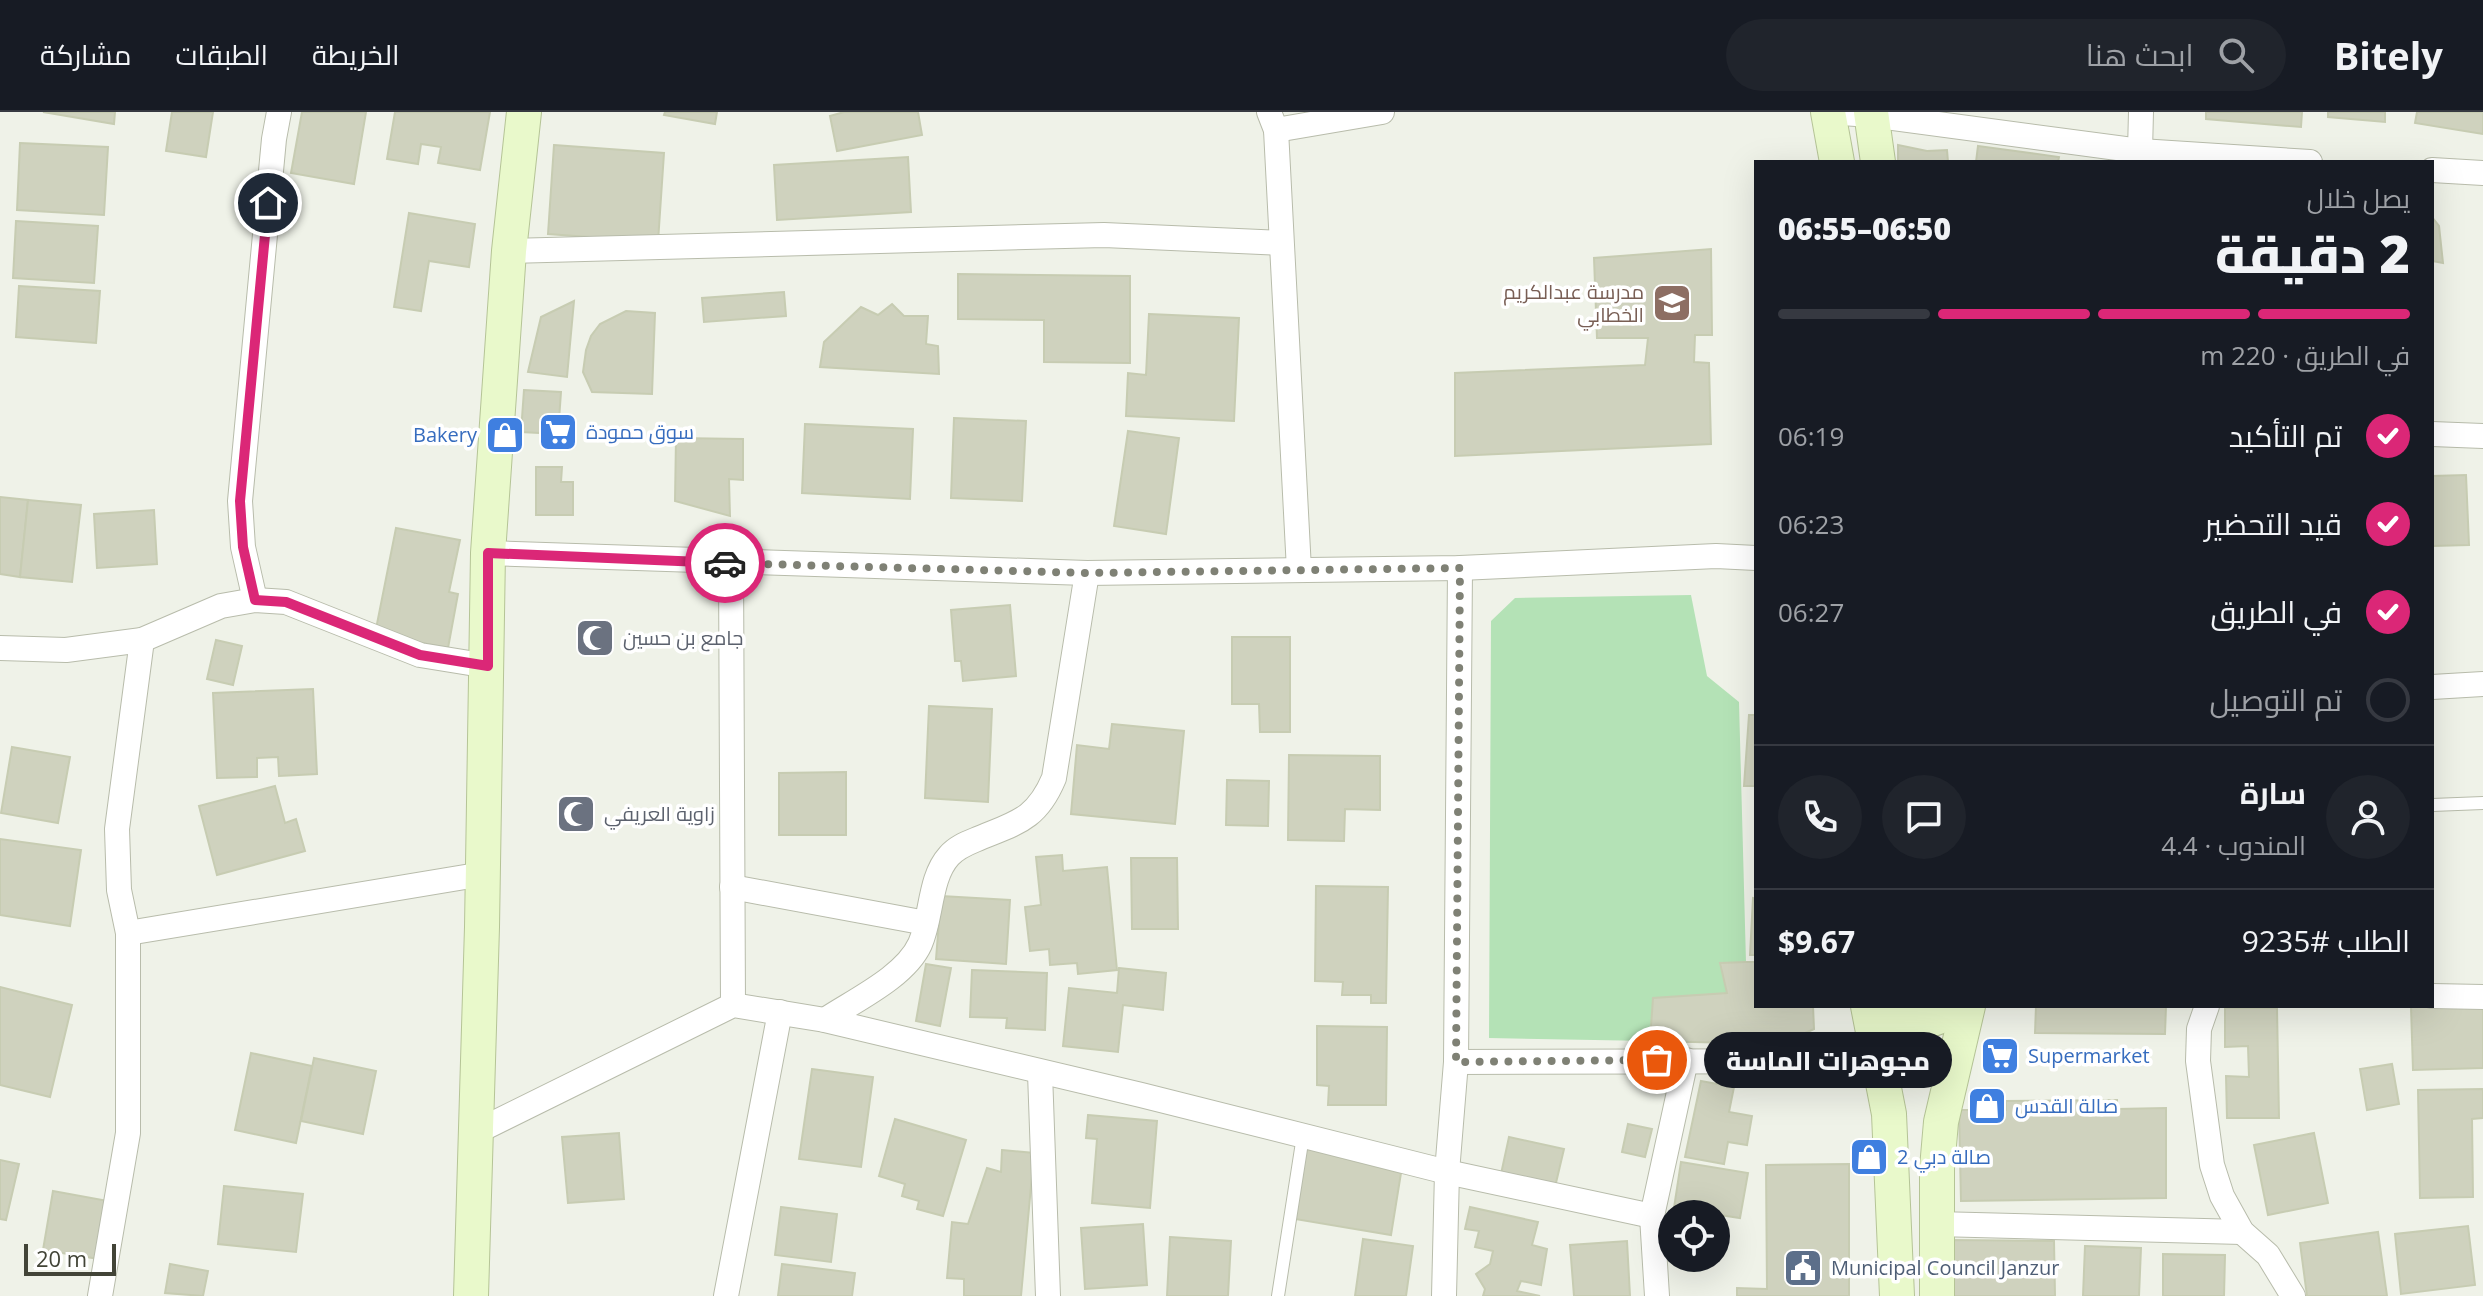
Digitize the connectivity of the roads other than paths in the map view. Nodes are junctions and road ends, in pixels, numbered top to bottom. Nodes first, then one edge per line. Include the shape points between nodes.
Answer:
1 (279, 112) edge
2 (524, 112) edge
3 (1382, 112) edge
4 (1828, 112) edge
5 (2141, 112) edge
6 (1871, 114) edge
7 (1272, 121) edge
8 (2140, 151) junction
9 (2203, 159) edge
10 (1837, 160) edge
11 (1878, 160) edge
12 (2239, 160) edge
13 (2434, 170) edge
14 (2483, 173) edge
15 (1281, 243) junction
16 (509, 251) junction
17 (2434, 434) edge
18 (2483, 436) edge
19 (488, 553) junction
20 (1754, 558) edge
21 (731, 563) junction
22 (1460, 568) junction
23 (1299, 570) junction
24 (1087, 573) junction
25 (255, 600) junction
26 (142, 640) junction
27 (0, 648) edge
28 (488, 666) junction
29 (2483, 684) edge
30 (2434, 687) edge
31 (2483, 803) edge
32 (2434, 805) edge
33 (483, 874) junction
34 (732, 887) junction
35 (926, 923) junction
36 (128, 933) junction
37 (2434, 996) edge
38 (2483, 997) edge
39 (733, 1005) junction
40 (1868, 1008) edge
41 (1877, 1008) edge
42 (1956, 1008) edge
43 (1968, 1008) edge
44 (2206, 1008) edge
45 (780, 1012) junction
46 (825, 1020) junction
47 (1686, 1060) junction
48 (1877, 1061) junction
49 (1456, 1062) junction
50 (1040, 1073) junction
51 (476, 1132) junction
52 (1303, 1136) junction
53 (1447, 1172) junction
54 (1652, 1216) junction
55 (1936, 1224) junction
56 (2242, 1232) junction
57 (100, 1296) edge
58 (471, 1296) edge
59 (726, 1296) edge
60 (1048, 1296) edge
61 (1278, 1296) edge
62 (1444, 1296) edge
63 (1657, 1296) edge
64 (1897, 1296) edge
65 (1937, 1296) edge
66 (2293, 1296) edge

1 - 25 street via 240,501
2 - 16 street
3 - 7 street
4 - 6 street
4 - 10 street
5 - 8 street
6 - 8 street
6 - 11 street
7 - 15 street
8 - 9 street
9 - 12 street
13 - 14 street
15 - 16 street via 1104,235
15 - 23 street
16 - 19 street
17 - 18 street
19 - 21 street
19 - 28 street
20 - 22 street
21 - 24 street
21 - 34 street
22 - 23 street
22 - 49 street
23 - 24 street
24 - 35 street via 1054,778 1046,797 1022,820 947,857
25 - 26 street via 221,606
25 - 28 street via 286,602 420,655
26 - 27 street via 66,650
26 - 36 street via 117,829 119,890
28 - 33 street
29 - 30 street
31 - 32 lane
33 - 36 street
33 - 51 street
34 - 35 street
34 - 39 street
35 - 46 street via 920,945 902,969
36 - 57 street via 128,1133
37 - 38 street
39 - 45 street
39 - 51 street
40 - 48 street
41 - 42 street via 1895,1020 1918,1023
43 - 55 street via 1941,1122
44 - 56 street via 2198,1061 2212,1165
45 - 46 street
45 - 59 street
46 - 50 street
47 - 48 street
47 - 49 street
47 - 54 street
48 - 64 street via 1889,1114
49 - 53 street
50 - 52 street
50 - 60 street
51 - 58 street
52 - 53 street
52 - 61 lane
53 - 54 street
53 - 62 street
54 - 63 street
55 - 56 street
55 - 65 street
56 - 66 street via 2268,1255

